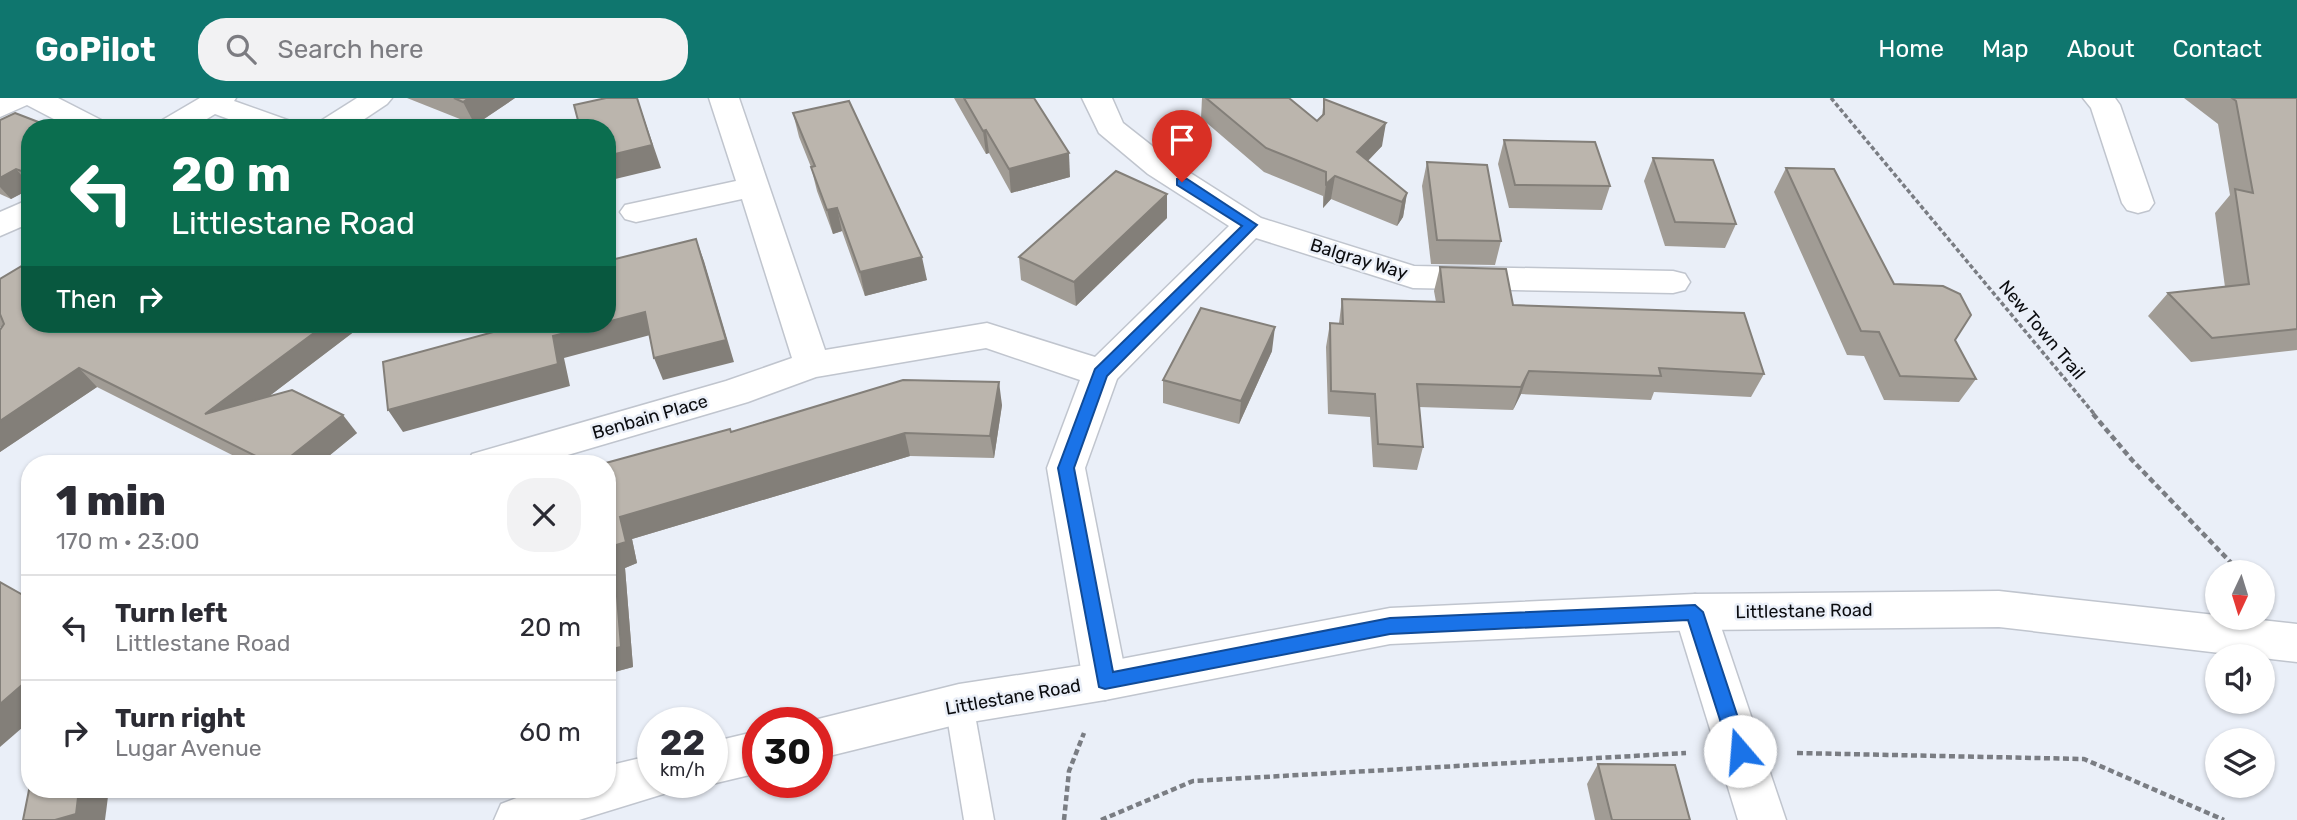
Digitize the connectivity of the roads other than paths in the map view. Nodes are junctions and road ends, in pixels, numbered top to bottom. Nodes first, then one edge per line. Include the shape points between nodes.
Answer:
1 (18, 98) edge
2 (35, 98) edge
3 (377, 98) edge
4 (724, 98) edge
5 (1097, 98) edge
6 (2098, 98) edge
7 (217, 100) edge
8 (0, 107) edge
9 (76, 119) edge
10 (185, 119) edge
11 (261, 119) edge
12 (344, 119) edge
13 (753, 187) junction
14 (2137, 203) dead end
15 (636, 212) dead end
16 (21, 214) edge
17 (1250, 225) junction
18 (0, 226) edge
19 (1673, 282) dead end
20 (812, 365) junction
21 (1101, 373) junction
22 (517, 455) edge
23 (1695, 612) junction
24 (2297, 643) edge
25 (1105, 681) junction
26 (959, 705) junction
27 (833, 734) edge
28 (637, 781) edge
29 (616, 786) edge
30 (580, 798) edge
31 (518, 820) edge
32 (979, 820) edge
33 (1762, 820) edge

1 - 8 street
2 - 9 street
3 - 12 street
4 - 13 street
5 - 17 street, Balgray Way via 1110,127 1159,167
6 - 14 street via 2105,105
7 - 10 street
7 - 11 street
13 - 15 street
13 - 20 street
16 - 18 street
17 - 19 street, Balgray Way via 1413,277
17 - 21 street
20 - 21 street, Benbain Place via 987,335
20 - 22 street, Benbain Place
21 - 25 street via 1066,468
23 - 24 street, Littlestane Road via 1999,609
23 - 25 street, Littlestane Road via 1390,626
23 - 33 street
25 - 26 street, Littlestane Road
26 - 27 street, Littlestane Road
26 - 32 lane
28 - 29 street
30 - 31 street

